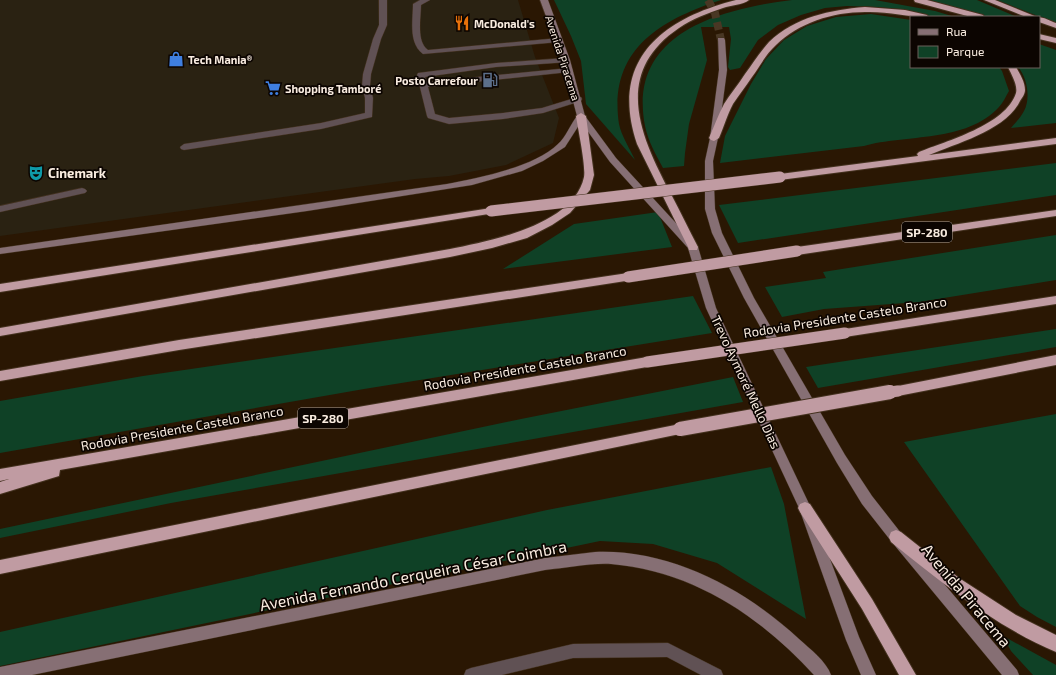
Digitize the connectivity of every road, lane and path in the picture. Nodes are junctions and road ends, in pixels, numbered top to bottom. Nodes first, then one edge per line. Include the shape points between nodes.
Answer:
1 (383, 0) edge
2 (426, 0) edge
3 (544, 0) edge
4 (746, 0) edge
5 (918, 0) edge
6 (988, 0) edge
7 (917, 16) edge
8 (976, 16) edge
9 (1030, 16) edge
10 (1040, 19) edge
11 (1056, 26) edge
12 (1040, 36) edge
13 (559, 40) junction
14 (721, 40) tunnel mouth
15 (1056, 41) edge
16 (566, 60) junction
17 (1012, 68) edge
18 (569, 70) junction
19 (424, 85) junction
20 (578, 99) junction
21 (581, 116) junction
22 (714, 138) junction
23 (1056, 141) edge
24 (184, 147) dead end
25 (905, 160) junction
26 (82, 191) dead end
27 (0, 209) edge
28 (1056, 213) edge
29 (693, 247) junction
30 (0, 251) edge
31 (0, 288) edge
32 (1056, 300) edge
33 (0, 332) edge
34 (1056, 360) edge
35 (0, 376) edge
36 (101, 457) junction
37 (0, 475) edge
38 (0, 488) edge
39 (805, 508) junction
40 (896, 537) junction
41 (0, 567) edge
42 (1056, 644) edge
43 (0, 674) edge
44 (471, 675) edge
45 (716, 675) edge
46 (824, 675) edge
47 (869, 675) edge
48 (908, 675) edge
49 (1012, 675) edge

1 - 24 lane via 382,25 367,74 369,114 321,126
2 - 13 lane via 417,4 418,39 420,48 426,52
3 - 13 main road, Avenida Piracema
4 - 29 highway via 733,2 692,18 672,30 658,40 636,71 632,101 637,129 648,159
5 - 8 highway
6 - 9 highway
7 - 22 highway via 872,10 849,10 806,20 773,43 757,62 731,100
10 - 11 highway
12 - 15 highway
13 - 16 main road, Avenida Piracema
14 - 22 main road via 723,70
16 - 18 main road, Avenida Piracema
16 - 19 lane via 422,75
17 - 25 highway via 1020,93 1012,107 1000,119 978,132
18 - 19 lane
18 - 20 main road, Avenida Piracema
19 - 20 lane via 431,116 449,121 543,110
20 - 21 main road, Avenida Piracema
21 - 29 main road, Trevo Aymoré Mello Dias via 613,160
21 - 30 main road via 560,147 536,162 483,179 428,190 274,213
21 - 33 highway via 589,175 585,190 566,211 548,224 523,235 450,252
22 - 40 main road via 709,161 710,209 718,233 749,298 841,459 867,500
23 - 25 highway
25 - 31 highway, bridge via 491,211
26 - 27 lane
28 - 35 highway, SP-280, bridge via 179,345
29 - 39 main road, Trevo Aymoré Mello Dias via 711,308
32 - 36 highway, Rodovia Presidente Castelo Branco / SP-280, bridge via 647,362
34 - 41 highway, bridge via 680,429
36 - 37 highway, Rodovia Presidente Castelo Branco / SP-280
36 - 38 highway
39 - 47 main road, Trevo Aymoré Mello Dias via 853,640
39 - 48 highway via 867,604
40 - 42 highway via 954,583 1011,620
40 - 49 main road, Avenida Piracema
43 - 46 main road, Avenida Fernando Cerqueira César Coimbra via 545,564 611,558 655,565 687,575 730,596 766,619 804,652
44 - 45 lane via 573,651 668,650

